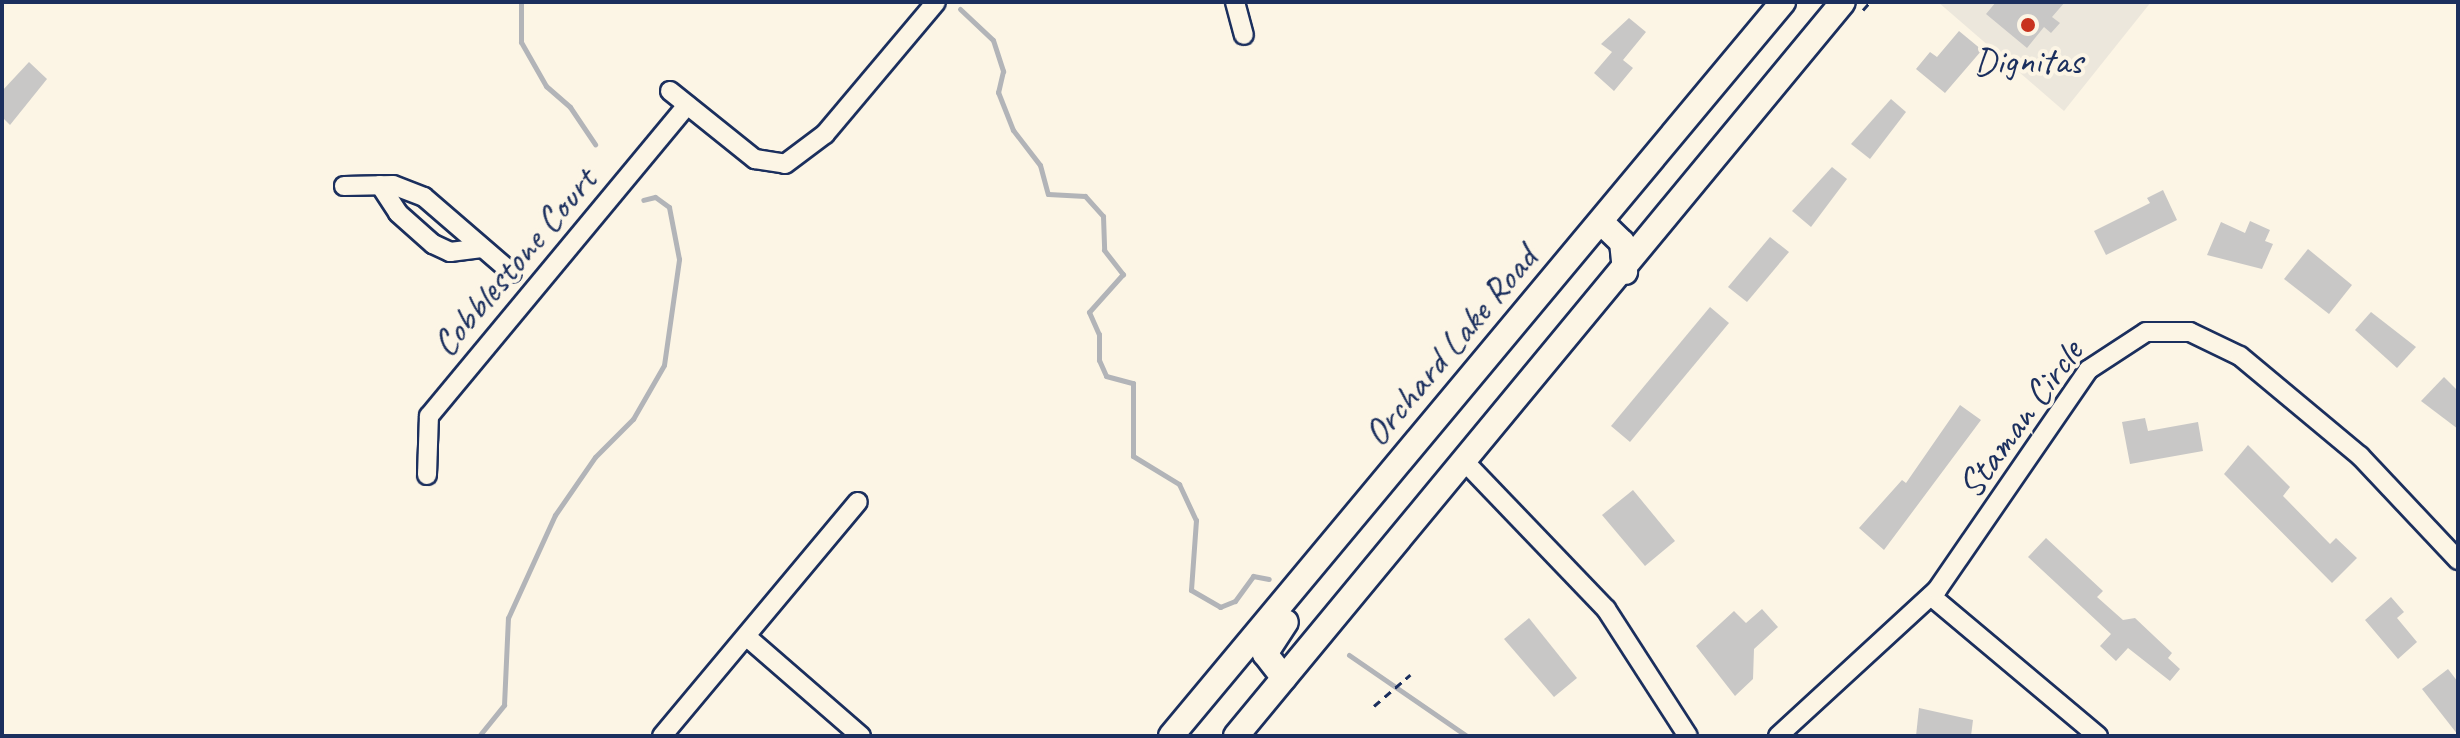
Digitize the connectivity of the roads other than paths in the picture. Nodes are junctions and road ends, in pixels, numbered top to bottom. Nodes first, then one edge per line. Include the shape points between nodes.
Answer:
1 (936, 2) edge
2 (1235, 2) edge
3 (1783, 2) edge
4 (1843, 2) edge
5 (1826, 13) edge
6 (1244, 35) dead end
7 (670, 91) dead end
8 (687, 105) junction
9 (380, 185) junction
10 (344, 186) dead end
11 (1601, 222) junction
12 (482, 248) junction
13 (1625, 272) junction
14 (512, 273) dead end
15 (1465, 462) junction
16 (427, 475) dead end
17 (858, 502) dead end
18 (1359, 512) junction
19 (2458, 560) edge
20 (1931, 596) junction
21 (747, 637) junction
22 (1284, 678) junction
23 (662, 736) edge
24 (861, 736) edge
25 (1171, 736) edge
26 (1236, 736) edge
27 (1688, 736) edge
28 (1778, 736) edge
29 (2098, 736) edge

1 - 8 street via 825,134 785,164 755,159
2 - 6 street
3 - 11 main road, Orchard Lake Road
4 - 5 main road
5 - 13 main road
7 - 8 street
8 - 16 street, Cobblestone Court via 429,416
9 - 10 street
9 - 12 street via 424,197
9 - 12 street via 398,213 433,244 450,252
11 - 13 main road via 1622,242
11 - 18 main road, Orchard Lake Road
12 - 14 street
13 - 15 main road
15 - 22 main road
15 - 27 street via 1606,609
17 - 21 street
18 - 22 main road via 1349,547 1268,645 1270,666
18 - 25 main road, Orchard Lake Road
19 - 20 street, Staman Circle via 2360,456 2240,356 2190,332 2146,332 2088,370
20 - 28 street, Staman Circle
20 - 29 street
21 - 23 street
21 - 24 street
22 - 26 main road

